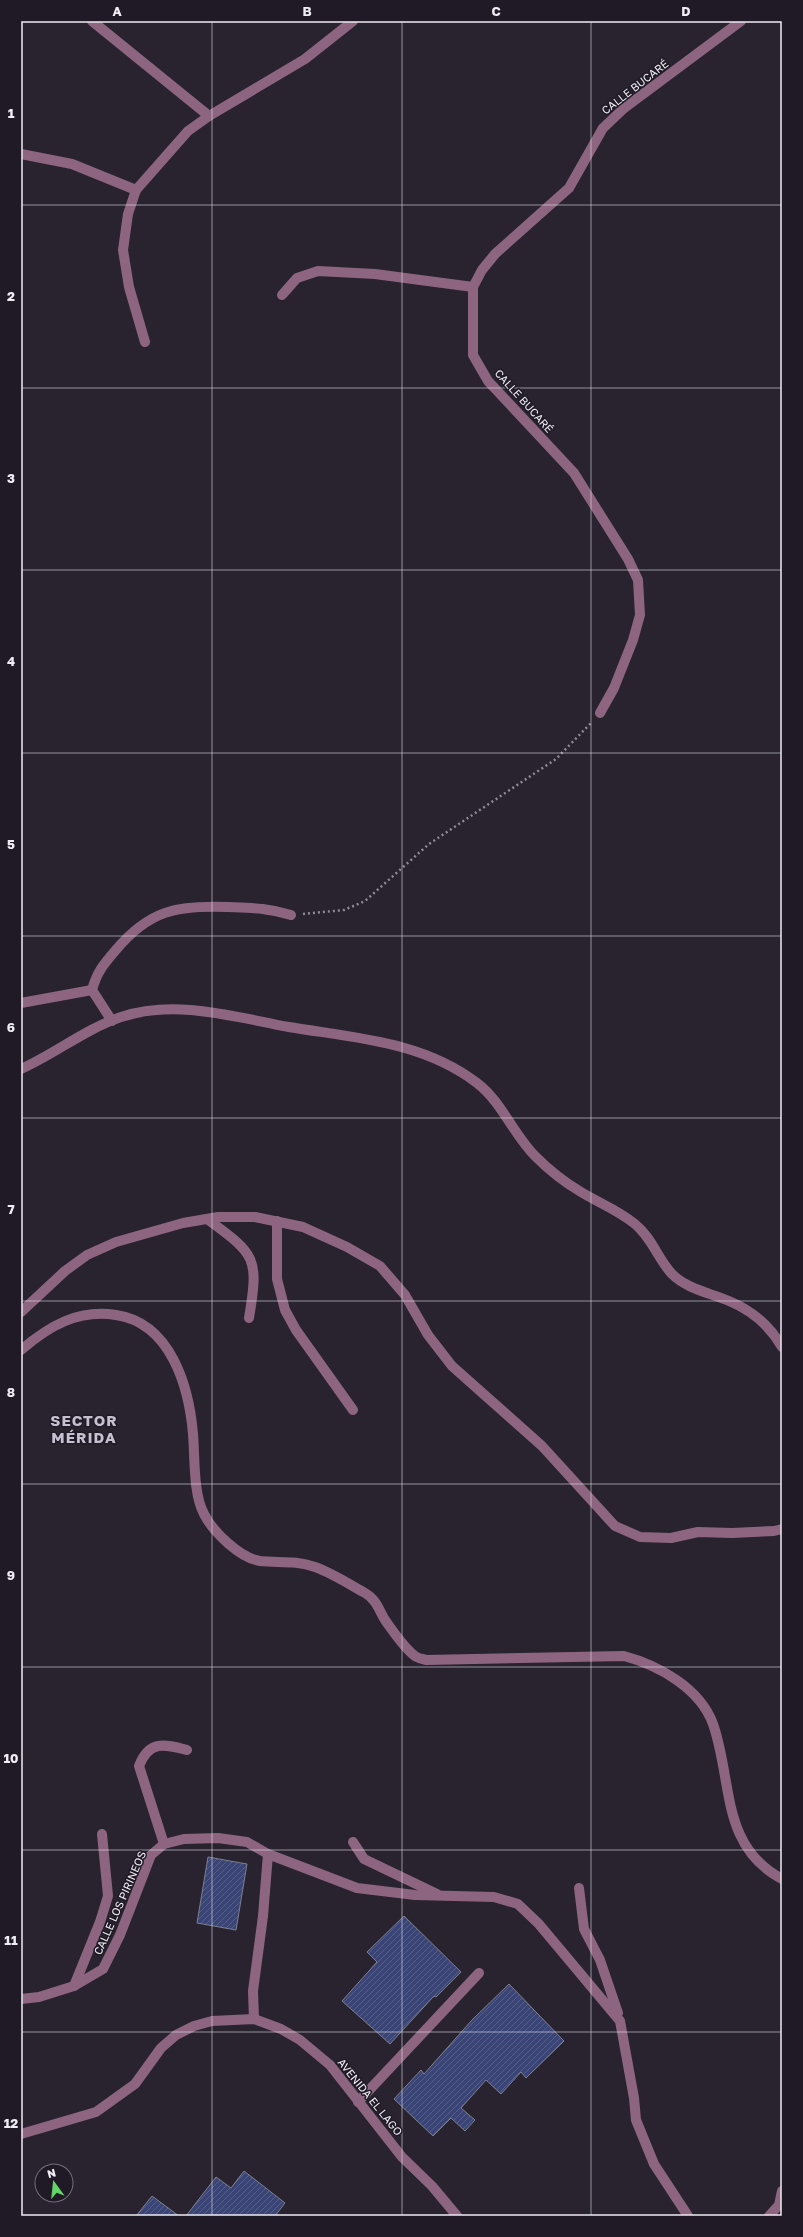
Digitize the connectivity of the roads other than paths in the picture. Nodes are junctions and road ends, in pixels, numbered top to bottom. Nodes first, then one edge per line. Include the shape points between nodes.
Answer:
1 (92, 21) edge
2 (353, 21) edge
3 (741, 21) edge
4 (209, 116) junction
5 (21, 154) edge
6 (136, 190) junction
7 (473, 287) junction
8 (282, 295) dead end
9 (145, 342) dead end
10 (600, 713) road end
11 (291, 915) road end
12 (92, 990) junction
13 (21, 1003) edge
14 (112, 1021) junction
15 (21, 1069) edge
16 (207, 1219) junction
17 (277, 1221) junction
18 (21, 1312) edge
19 (248, 1318) dead end
20 (782, 1347) edge
21 (21, 1350) edge
22 (353, 1410) dead end
23 (782, 1529) edge
24 (187, 1750) dead end
25 (102, 1834) dead end
26 (353, 1842) dead end
27 (164, 1844) junction
28 (268, 1854) junction
29 (782, 1879) edge
30 (579, 1888) dead end
31 (440, 1896) junction
32 (479, 1973) dead end
33 (74, 1986) junction
34 (21, 1999) edge
35 (254, 2019) junction
36 (620, 2021) junction
37 (358, 2102) junction
38 (21, 2134) edge
39 (782, 2191) edge
40 (457, 2216) edge
41 (688, 2216) edge
42 (769, 2216) edge

1 - 4 street
2 - 4 street via 305,60
3 - 7 street, CALLE BUCARÉ via 623,109 603,128 569,188 495,254
4 - 6 street via 188,131
5 - 6 street via 72,164
6 - 9 street via 128,214 123,250 129,287
7 - 8 street via 375,274 318,271 297,278
7 - 10 street, CALLE BUCARÉ via 473,355 488,381 574,473 628,559 638,580 640,615 633,640 614,688
11 - 12 street via 267,908 199,906 173,909 151,918 128,934 97,972
12 - 13 street
12 - 14 street
14 - 15 street
14 - 20 street via 122,1016 190,1009 377,1040 425,1054 478,1083 498,1104 527,1147 550,1170 582,1193 603,1202 637,1225 652,1242 660,1260 674,1276 701,1292 747,1309 765,1324
16 - 17 street via 255,1218
16 - 18 street via 183,1223 116,1242 88,1255 64,1271
16 - 19 street via 232,1237 247,1252 254,1265 255,1281
17 - 22 street via 277,1280 285,1310
17 - 23 street via 311,1231 347,1247 380,1266 405,1295 428,1335 452,1366 542,1446 615,1526 640,1537 670,1538 698,1532 732,1534
21 - 29 street via 54,1325 99,1312 125,1316 156,1336 172,1355 181,1374 189,1407 193,1461 203,1514 232,1548 259,1560 286,1561 315,1567 368,1594 415,1657 426,1660 624,1656 652,1665 678,1680 703,1707 713,1723 738,1833 753,1856
24 - 27 street via 164,1744 143,1756 139,1766
25 - 33 street via 108,1896
26 - 31 street via 364,1859
27 - 28 street via 184,1839 218,1838 247,1842
27 - 33 street, CALLE LOS PIRINEOS via 151,1855 120,1936 103,1969
28 - 31 street via 357,1888
28 - 35 street via 253,1991
30 - 36 street via 584,1929 600,1960
31 - 36 street via 494,1897 518,1904 538,1923
32 - 37 street
33 - 34 street, CALLE LOS PIRINEOS via 39,1997
35 - 37 street, AVENIDA EL LAGO via 281,2029 300,2040 330,2065
35 - 38 street, AVENIDA EL LAGO via 212,2021 194,2026 176,2035 161,2048 134,2084 96,2112
36 - 41 street via 636,2120 654,2164
37 - 40 street, AVENIDA EL LAGO via 402,2157
39 - 42 street via 779,2205

